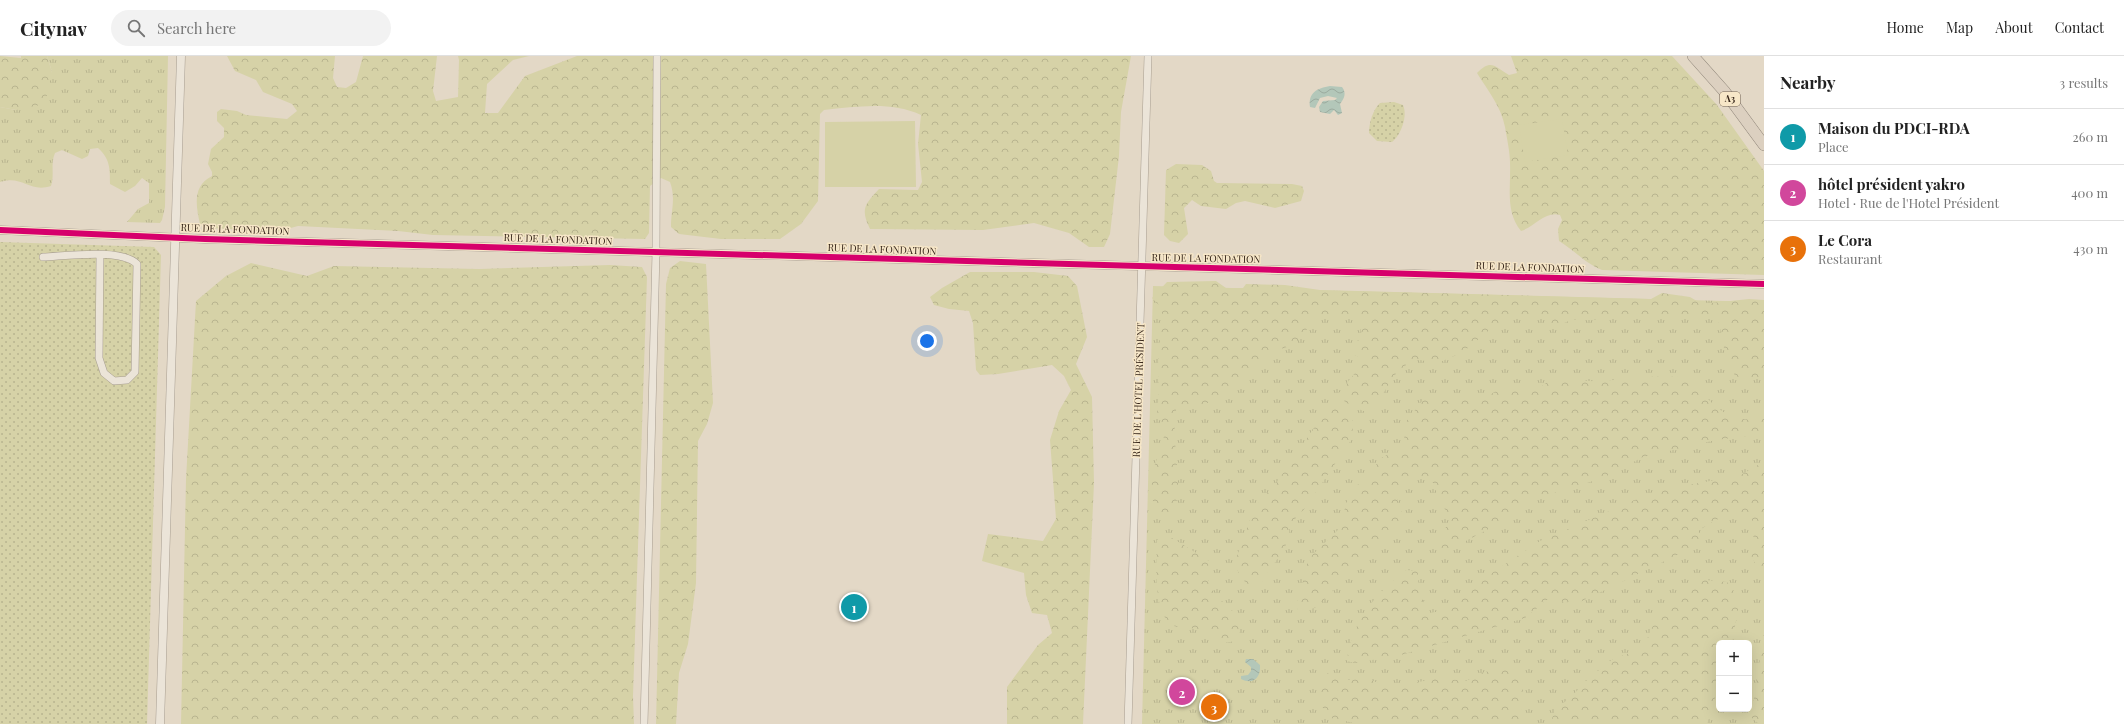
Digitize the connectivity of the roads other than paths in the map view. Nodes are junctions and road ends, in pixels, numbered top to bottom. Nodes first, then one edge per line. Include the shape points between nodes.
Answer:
1 (181, 56) edge
2 (657, 56) edge
3 (1148, 56) edge
4 (1693, 56) edge
5 (1764, 145) edge
6 (0, 230) edge
7 (176, 237) junction
8 (656, 252) junction
9 (100, 255) junction
10 (44, 257) dead end
11 (1142, 266) junction
12 (1764, 284) edge
13 (160, 724) edge
14 (644, 724) edge
15 (1128, 724) edge

1 - 7 street
2 - 8 street
3 - 11 street, RUE DE L'HOTEL PRÉSIDENT
4 - 5 highway, A3 via 1725,92
6 - 7 street, RUE DE LA FONDATION
7 - 8 street, RUE DE LA FONDATION
7 - 13 street
8 - 11 street, RUE DE LA FONDATION
8 - 14 street
9 - 9 street via 124,256 137,264 135,372 126,380 114,381 104,373 99,358
9 - 10 street
11 - 12 street, RUE DE LA FONDATION
11 - 15 street, RUE DE L'HOTEL PRÉSIDENT

